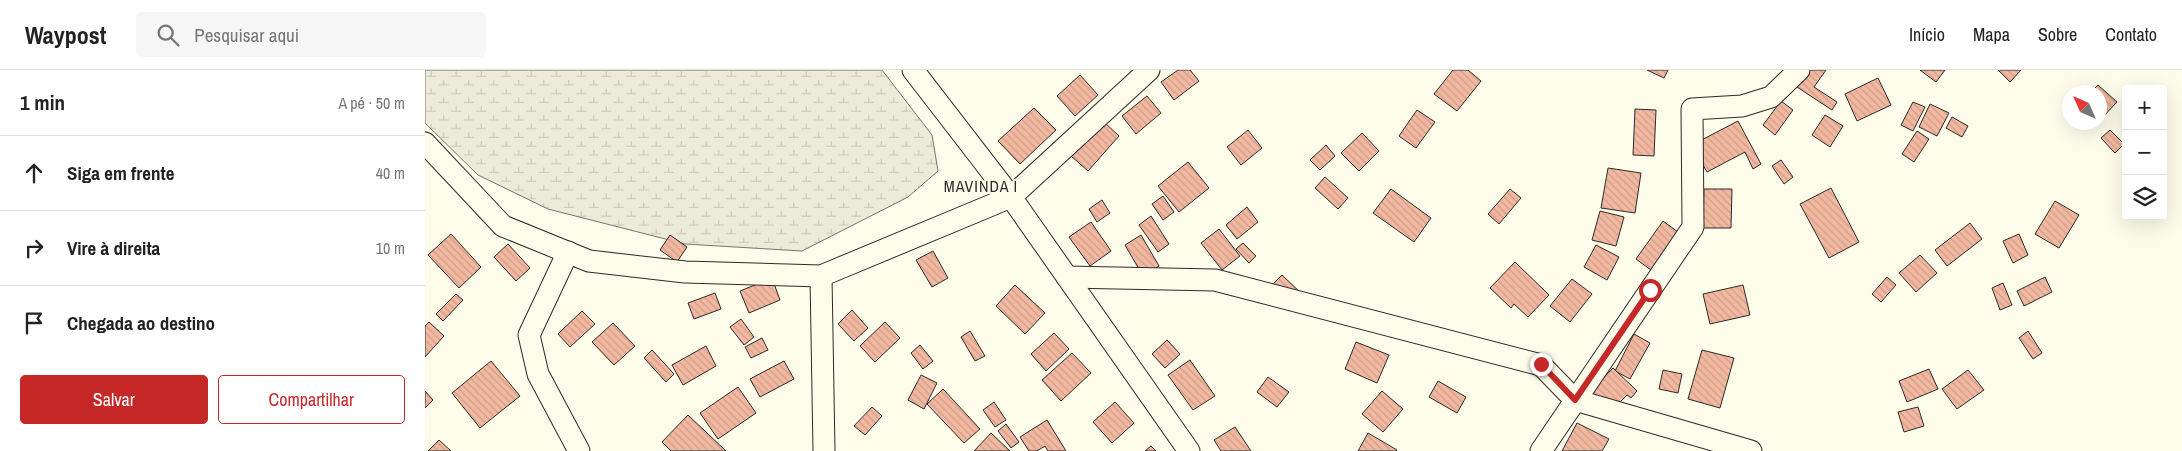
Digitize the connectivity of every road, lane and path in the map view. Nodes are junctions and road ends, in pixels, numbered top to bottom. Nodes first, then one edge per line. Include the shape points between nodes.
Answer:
1 (913, 70) edge
2 (1149, 70) edge
3 (1799, 70) edge
4 (425, 143) edge
5 (1011, 197) junction
6 (568, 252) junction
7 (821, 276) junction
8 (1067, 277) junction
9 (1575, 400) junction
10 (579, 451) edge
11 (824, 451) edge
12 (1189, 451) edge
13 (1541, 451) edge
14 (1751, 451) edge

1 - 5 street
2 - 5 street
3 - 9 street via 1771,97 1742,106 1692,109 1693,227
4 - 6 street via 503,226
5 - 7 street
5 - 8 street
6 - 7 street via 589,261 685,272
6 - 10 street via 529,335 538,374
7 - 11 street
8 - 9 street via 1215,280 1541,364
8 - 12 street
9 - 13 street
9 - 14 street

